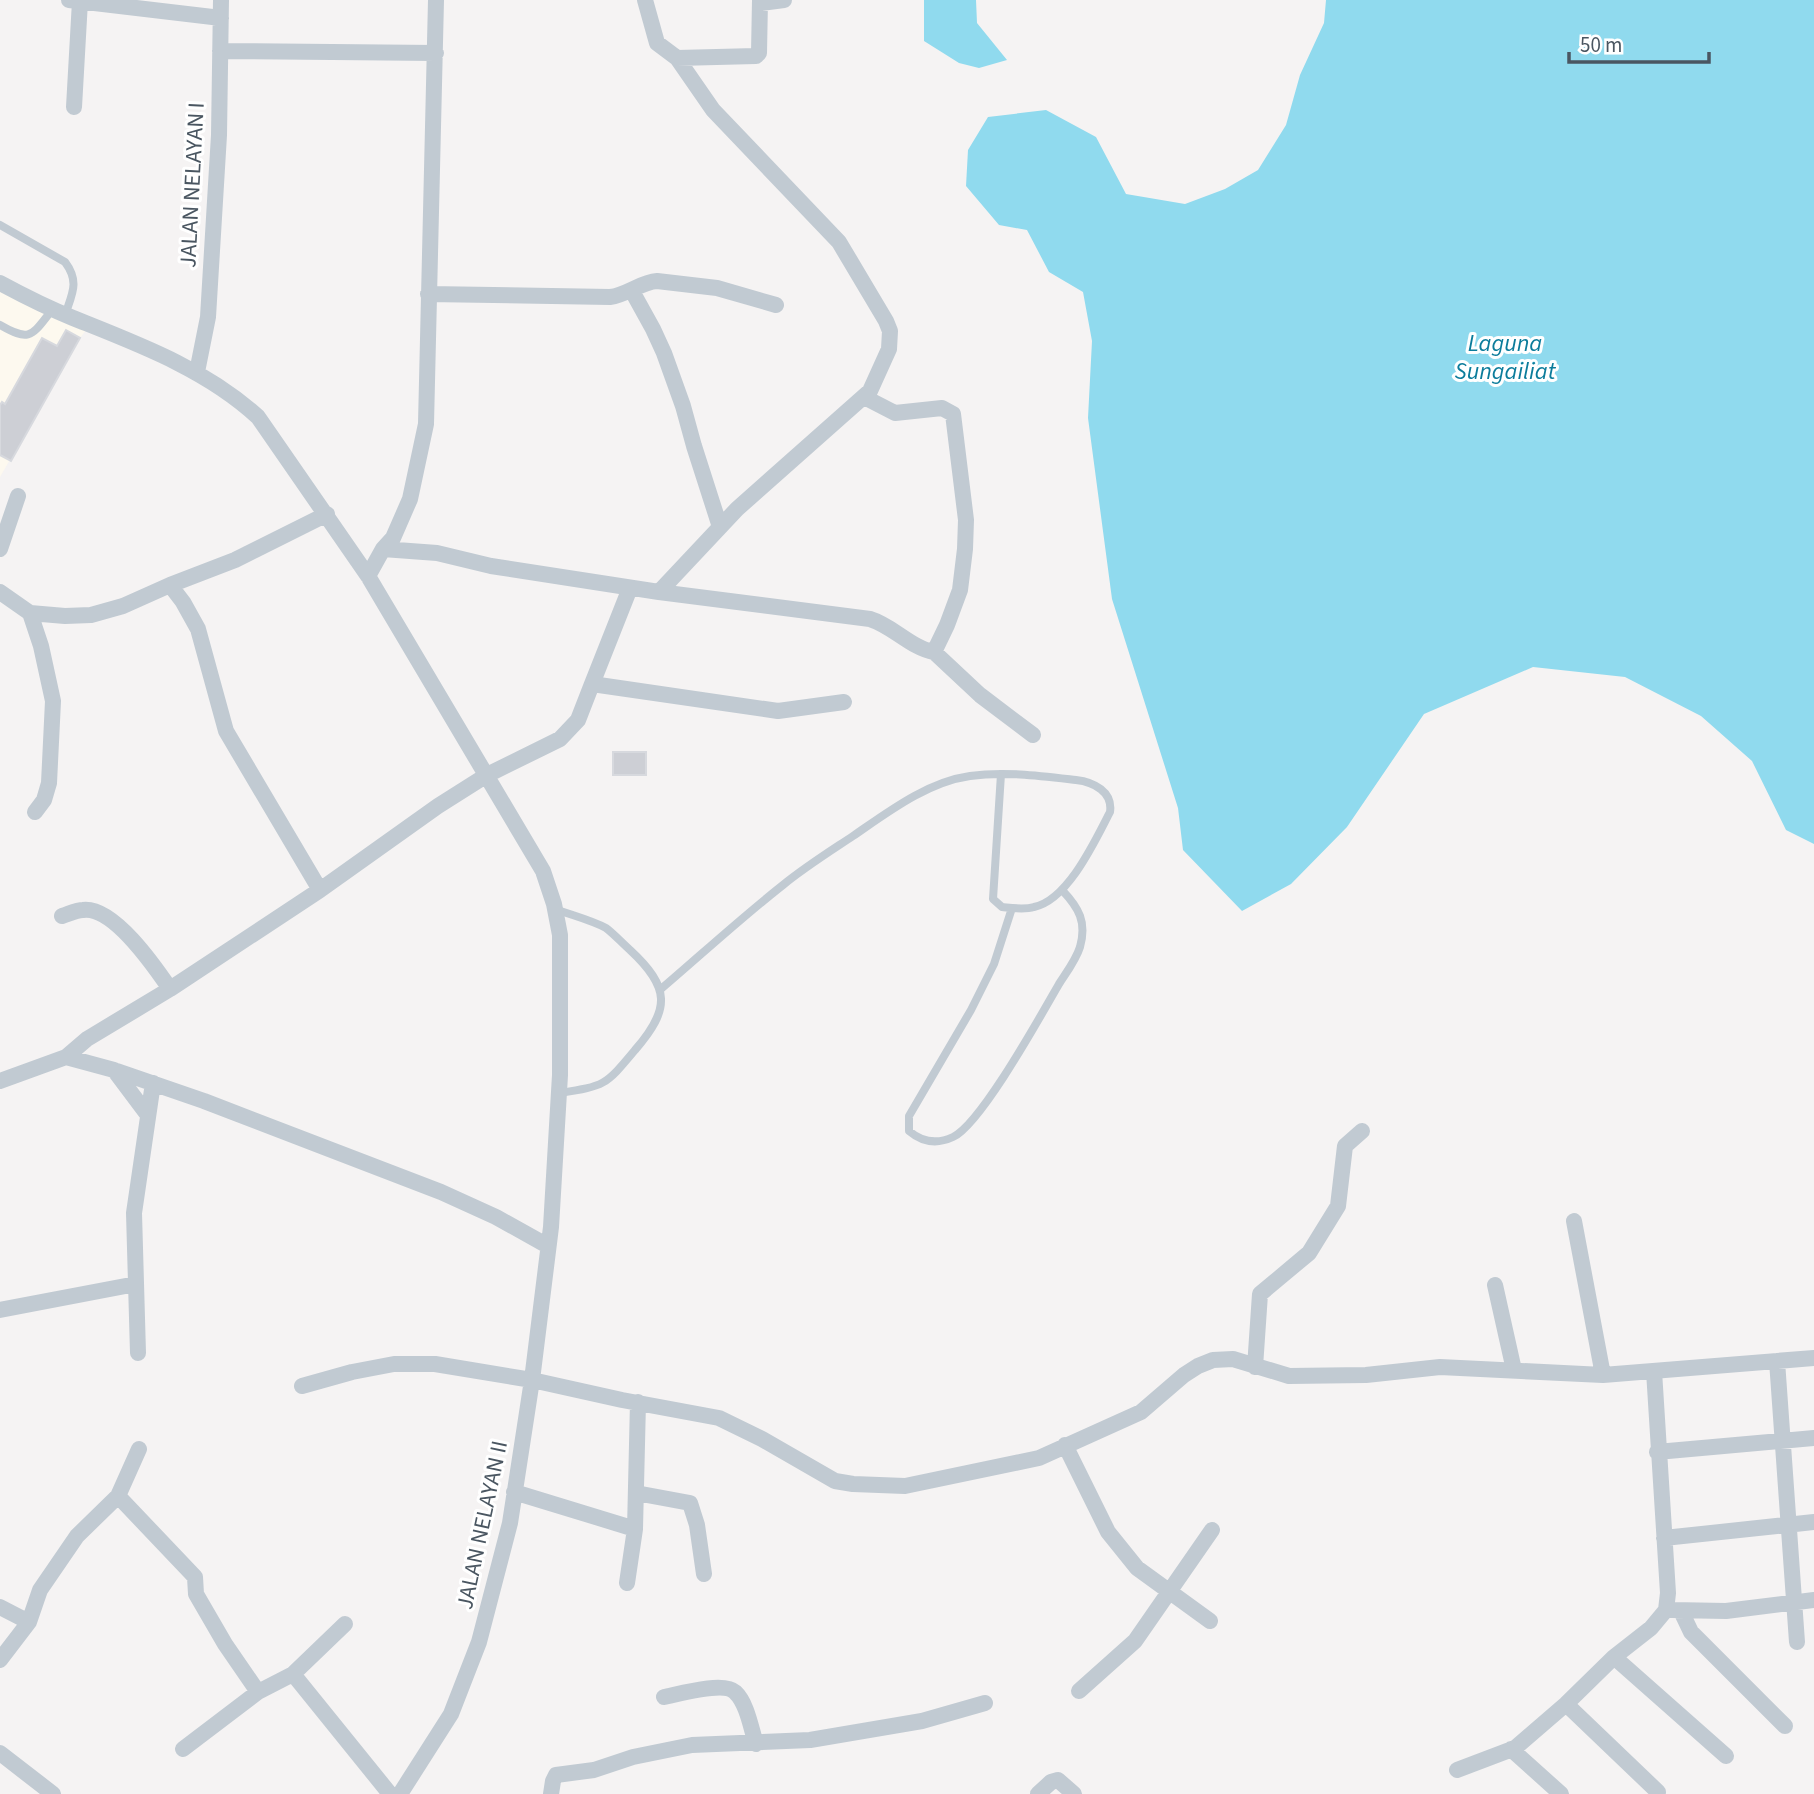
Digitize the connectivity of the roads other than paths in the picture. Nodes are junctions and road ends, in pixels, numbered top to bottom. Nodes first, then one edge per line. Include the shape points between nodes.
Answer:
1 (221, 0) edge
2 (436, 0) edge
3 (645, 0) edge
4 (784, 0) edge
5 (74, 1) edge
6 (761, 2) edge
7 (221, 18) junction
8 (220, 51) junction
9 (436, 53) junction
10 (677, 58) junction
11 (74, 107) dead end
12 (0, 225) edge
13 (0, 283) edge
14 (632, 291) junction
15 (428, 294) junction
16 (776, 305) dead end
17 (58, 312) junction
18 (0, 325) edge
19 (197, 372) junction
20 (867, 394) junction
21 (18, 496) dead end
22 (327, 514) junction
23 (720, 527) junction
24 (0, 548) edge
25 (383, 549) junction
26 (369, 576) junction
27 (170, 585) junction
28 (630, 588) junction
29 (0, 592) edge
30 (659, 592) junction
31 (30, 612) junction
32 (934, 652) junction
33 (592, 684) junction
34 (844, 702) dead end
35 (1033, 735) dead end
36 (1001, 774) junction
37 (487, 775) junction
38 (35, 812) dead end
39 (320, 890) junction
40 (1062, 890) junction
41 (1012, 908) junction
42 (555, 909) junction
43 (62, 916) dead end
44 (170, 989) junction
45 (661, 989) junction
46 (76, 1049) junction
47 (114, 1070) junction
48 (0, 1081) edge
49 (153, 1083) junction
50 (559, 1093) junction
51 (147, 1114) junction
52 (1362, 1131) dead end
53 (1574, 1221) dead end
54 (549, 1237) junction
55 (136, 1284) junction
56 (1494, 1285) dead end
57 (0, 1310) edge
58 (138, 1353) dead end
59 (1814, 1358) edge
60 (1777, 1361) junction
61 (1255, 1367) junction
62 (1514, 1370) junction
63 (1654, 1371) junction
64 (1603, 1375) junction
65 (532, 1380) junction
66 (302, 1386) dead end
67 (638, 1402) junction
68 (1814, 1438) edge
69 (1783, 1441) junction
70 (1065, 1445) junction
71 (139, 1449) dead end
72 (1657, 1452) junction
73 (514, 1492) junction
74 (636, 1493) junction
75 (118, 1496) junction
76 (1814, 1522) edge
77 (1788, 1525) junction
78 (635, 1529) junction
79 (1212, 1530) dead end
80 (1664, 1538) junction
81 (704, 1574) dead end
82 (627, 1583) dead end
83 (1170, 1592) junction
84 (1814, 1600) edge
85 (1794, 1602) junction
86 (0, 1607) edge
87 (1673, 1610) junction
88 (1210, 1621) dead end
89 (29, 1622) junction
90 (345, 1624) dead end
91 (1797, 1642) dead end
92 (1614, 1657) junction
93 (0, 1660) edge
94 (293, 1674) junction
95 (1079, 1691) dead end
96 (258, 1692) junction
97 (664, 1697) dead end
98 (985, 1703) dead end
99 (1566, 1703) junction
100 (1784, 1726) dead end
101 (756, 1744) junction
102 (183, 1749) dead end
103 (1511, 1749) junction
104 (0, 1753) edge
105 (1726, 1756) dead end
106 (1457, 1770) dead end
107 (1658, 1791) dead end
108 (53, 1794) edge
109 (390, 1794) edge
110 (400, 1794) edge
111 (551, 1794) edge
112 (1038, 1794) edge
113 (1074, 1794) edge
114 (1561, 1794) edge

1 - 7 street, JALAN NELAYAN I
2 - 9 street
3 - 10 street via 657,43
4 - 6 street
5 - 7 street
5 - 11 street
6 - 10 street via 760,53 756,56
7 - 8 street, JALAN NELAYAN I
8 - 9 street
8 - 19 street, JALAN NELAYAN I via 219,135 204,340
9 - 15 street
10 - 20 street via 713,110 839,242 887,321 888,349
12 - 17 lane via 65,262 72,272 74,289
13 - 17 street, JALAN NELAYAN II
14 - 15 street via 610,297
14 - 16 street via 651,281 705,286
14 - 23 street via 653,329 683,406
15 - 25 street via 423,446 410,499 393,538
17 - 18 lane via 25,336
17 - 19 street, JALAN NELAYAN II
19 - 22 street, JALAN NELAYAN II via 258,417
20 - 23 street
20 - 32 street via 895,413 942,408 953,414 966,520 965,549 960,590
21 - 24 street
22 - 26 street, JALAN NELAYAN II
22 - 27 street via 235,560
23 - 30 street
25 - 26 street
25 - 28 street via 437,553
26 - 37 street, JALAN NELAYAN II
27 - 31 street via 91,615
27 - 39 street via 198,629 226,731
28 - 30 street
28 - 33 street
29 - 31 street
30 - 32 street via 870,619
31 - 38 street via 53,701 49,783
32 - 35 street
33 - 34 street via 778,711
33 - 37 street via 578,720 560,739
36 - 40 lane via 1082,780 1102,789 1110,800 1107,818
36 - 41 lane via 992,893 996,904
36 - 45 lane via 968,776 903,801 784,884
37 - 39 street
37 - 42 street, JALAN NELAYAN II via 542,871
39 - 44 street
40 - 41 lane via 1034,907
40 - 41 lane via 1080,912 1080,949 978,1113 955,1136 919,1140 909,1131 909,1116 994,964
42 - 45 lane via 606,929 647,966
42 - 50 street, JALAN NELAYAN II via 562,1000
43 - 44 street via 84,909 108,919 139,946
44 - 46 street
45 - 50 lane via 659,1015 612,1078 596,1087
46 - 47 street
46 - 48 street
47 - 49 street
47 - 51 street
49 - 51 street
49 - 54 street
50 - 54 street, JALAN NELAYAN II
51 - 55 street via 134,1213
52 - 61 street via 1345,1146 1335,1214 1309,1253 1260,1294
53 - 64 street
54 - 65 street, JALAN NELAYAN II
55 - 57 street
55 - 58 street
56 - 62 street
59 - 60 street
60 - 63 street
60 - 69 street
61 - 62 street via 1289,1376 1440,1367
61 - 70 street via 1234,1359 1198,1366 1141,1412
62 - 64 street
63 - 64 street
63 - 72 street
65 - 66 street via 435,1364 394,1364
65 - 67 street
65 - 73 street, JALAN NELAYAN II
67 - 70 street via 729,1422 823,1475 853,1484 905,1486 1039,1458
67 - 74 street
68 - 69 street
69 - 72 street
69 - 77 street
70 - 83 street via 1108,1532 1137,1568
71 - 75 street
72 - 80 street
73 - 78 street
73 - 110 street, JALAN NELAYAN II via 479,1643 451,1714
74 - 78 street
74 - 81 street via 690,1503
75 - 89 street via 77,1536 40,1590
75 - 96 street via 195,1577 196,1594
76 - 77 street
77 - 80 street
77 - 85 street
78 - 82 street
79 - 83 street
80 - 87 street
83 - 88 street
83 - 95 street via 1135,1641
84 - 85 street
85 - 87 street via 1726,1611
85 - 91 street
86 - 89 street
87 - 92 street
87 - 100 street
89 - 93 street
90 - 94 street
92 - 99 street
92 - 105 street
94 - 96 street
94 - 109 street
96 - 102 street
97 - 101 street via 729,1687 742,1700
98 - 101 street via 910,1723
99 - 103 street
99 - 107 street
101 - 111 street via 692,1745 556,1775
103 - 106 street
103 - 114 street
104 - 108 street
112 - 113 street via 1058,1780

